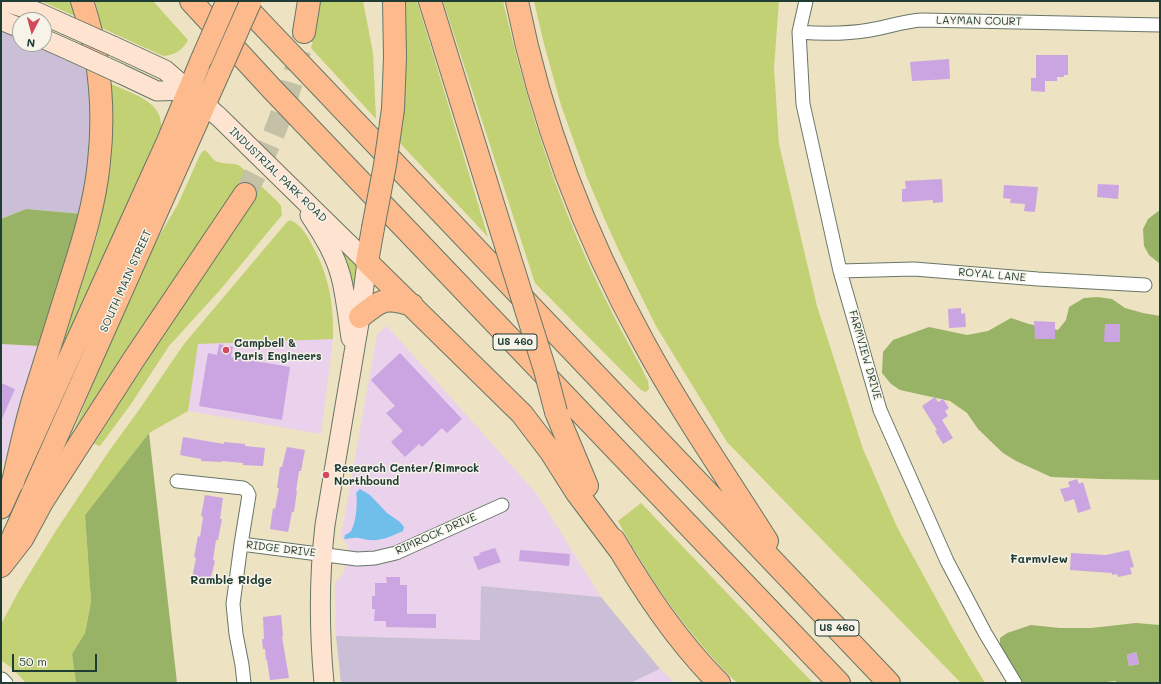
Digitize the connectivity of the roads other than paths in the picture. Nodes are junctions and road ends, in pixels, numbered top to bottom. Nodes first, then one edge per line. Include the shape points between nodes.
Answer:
1 (3, 1) edge
2 (82, 1) edge
3 (191, 1) edge
4 (227, 1) edge
5 (240, 1) edge
6 (251, 1) edge
7 (309, 1) edge
8 (394, 1) edge
9 (430, 1) edge
10 (517, 1) edge
11 (806, 1) edge
12 (1, 20) edge
13 (12, 25) edge
14 (1160, 25) edge
15 (304, 32) tunnel mouth
16 (799, 32) junction
17 (52, 43) edge
18 (188, 90) junction
19 (205, 105) junction
20 (293, 189) junction
21 (245, 194) tunnel mouth
22 (367, 262) junction
23 (840, 271) junction
24 (1145, 285) dead end
25 (412, 305) junction
26 (360, 317) junction
27 (353, 357) junction
28 (177, 481) dead end
29 (13, 482) junction
30 (502, 505) dead end
31 (1, 508) edge
32 (241, 544) junction
33 (622, 553) junction
34 (322, 554) junction
35 (1, 562) edge
36 (1, 566) edge
37 (785, 574) junction
38 (244, 683) edge
39 (324, 683) edge
40 (719, 683) edge
41 (839, 683) edge
42 (889, 683) edge
43 (1016, 683) edge

1 - 18 main road, INDUSTRIAL PARK ROAD, bridge via 37,12 165,70
2 - 29 highway via 96,54 101,95 100,162 86,233 32,402
3 - 41 highway, US 460
4 - 18 main road, SOUTH MAIN STREET, bridge
5 - 37 highway, US 460
6 - 19 main road, SOUTH MAIN STREET, bridge
7 - 15 highway
8 - 22 highway, bridge via 393,109 382,187
9 - 33 highway, bridge via 556,412 580,473
10 - 37 highway via 535,77 559,152 606,269 656,365 777,556
11 - 16 street, FARMVIEW DRIVE
12 - 13 main road
14 - 16 street, LAYMAN COURT via 922,20 851,32
16 - 23 street, FARMVIEW DRIVE via 803,104
17 - 18 main road, bridge via 157,91
18 - 19 main road, INDUSTRIAL PARK ROAD
18 - 29 main road, SOUTH MAIN STREET via 167,142
19 - 20 main road, INDUSTRIAL PARK ROAD
19 - 35 main road, SOUTH MAIN STREET
20 - 22 main road, INDUSTRIAL PARK ROAD
20 - 27 main road via 325,238 336,263 344,290
21 - 36 highway via 134,359 42,502 22,540
22 - 25 highway
22 - 26 main road
23 - 24 street, ROYAL LANE via 914,269
23 - 43 street, FARMVIEW DRIVE via 880,410 947,561 985,633
25 - 26 highway via 397,300 380,302
25 - 33 highway via 525,418
26 - 27 main road
27 - 34 main road
28 - 32 street via 243,488 247,491 249,498
29 - 31 main road, SOUTH MAIN STREET
30 - 34 street, RIMROCK DRIVE via 386,556 357,559
32 - 34 street, RIDGE DRIVE
32 - 38 street via 233,614
33 - 40 highway via 668,623
34 - 39 main road via 320,617
37 - 42 highway, US 460

